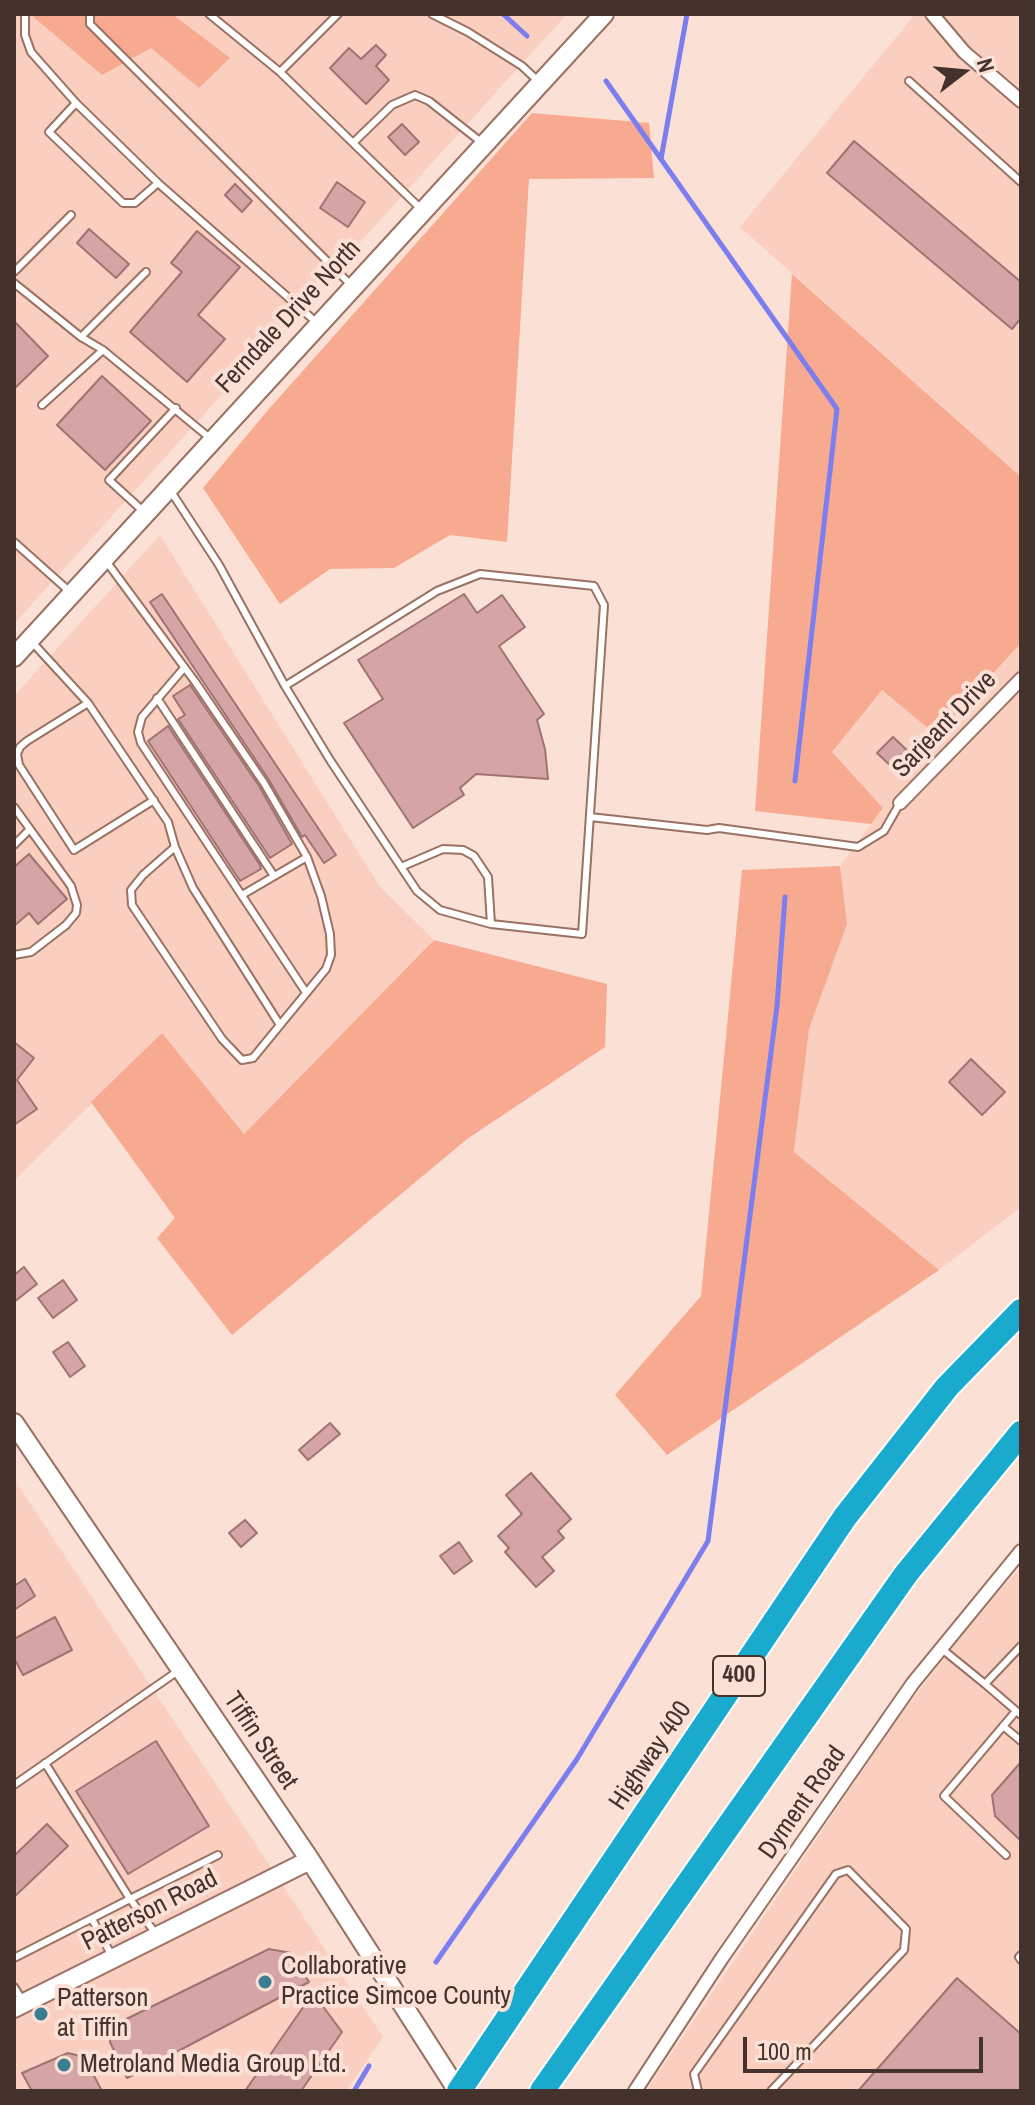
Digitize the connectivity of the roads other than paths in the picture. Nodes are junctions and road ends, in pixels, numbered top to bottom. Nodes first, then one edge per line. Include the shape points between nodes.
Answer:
1 (25, 14) edge
2 (90, 14) edge
3 (209, 14) edge
4 (338, 14) edge
5 (432, 14) edge
6 (604, 14) edge
7 (932, 14) edge
8 (280, 72) junction
9 (909, 81) dead end
10 (540, 83) junction
11 (1021, 101) edge
12 (76, 103) junction
13 (354, 142) junction
14 (484, 144) junction
15 (1021, 182) edge
16 (158, 183) junction
17 (423, 211) junction
18 (71, 215) dead end
19 (14, 272) edge
20 (146, 272) dead end
21 (14, 283) edge
22 (353, 288) junction
23 (319, 325) junction
24 (81, 337) junction
25 (103, 350) junction
26 (42, 405) dead end
27 (176, 408) junction
28 (211, 439) junction
29 (169, 487) junction
30 (146, 514) junction
31 (14, 542) edge
32 (104, 558) junction
33 (72, 593) junction
34 (30, 639) junction
35 (14, 657) edge
36 (184, 668) junction
37 (1021, 679) edge
38 (285, 686) junction
39 (157, 698) junction
40 (88, 703) junction
41 (154, 800) junction
42 (900, 803) joint
43 (14, 807) edge
44 (590, 817) junction
45 (30, 829) junction
46 (14, 845) edge
47 (175, 847) junction
48 (307, 857) junction
49 (401, 867) junction
50 (274, 876) junction
51 (242, 895) junction
52 (491, 924) junction
53 (14, 955) edge
54 (305, 991) junction
55 (280, 1025) junction
56 (1021, 1311) edge
57 (14, 1423) edge
58 (1021, 1433) edge
59 (1021, 1551) edge
60 (1021, 1646) edge
61 (941, 1648) junction
62 (181, 1669) junction
63 (985, 1684) junction
64 (1018, 1713) edge
65 (1003, 1726) junction
66 (1021, 1741) edge
67 (45, 1763) junction
68 (14, 1785) edge
69 (218, 1855) dead end
70 (1006, 1855) dead end
71 (310, 1860) junction
72 (130, 1899) junction
73 (92, 1919) junction
74 (158, 1936) junction
75 (14, 1958) edge
76 (114, 1959) junction
77 (14, 1987) edge
78 (19, 2006) edge
79 (459, 2091) edge
80 (542, 2091) edge
81 (635, 2091) edge
82 (698, 2091) edge
83 (771, 2091) edge

1 - 12 lane via 31,52
2 - 22 lane via 90,24
3 - 8 lane
4 - 8 lane
5 - 10 lane via 522,66
6 - 10 street, Ferndale Drive North
7 - 11 street via 964,52
8 - 13 lane
9 - 15 lane
10 - 14 street, Ferndale Drive North
12 - 16 lane
12 - 16 lane via 49,132 123,203 135,203
13 - 14 lane via 392,105 415,95
13 - 17 lane
14 - 17 street, Ferndale Drive North
16 - 23 lane
17 - 22 street, Ferndale Drive North
18 - 19 lane
20 - 24 lane
21 - 24 lane
22 - 23 street, Ferndale Drive North
23 - 28 street, Ferndale Drive North
24 - 25 lane
25 - 26 lane
25 - 27 lane
27 - 28 lane
27 - 30 lane via 109,480
28 - 29 street, Ferndale Drive North
29 - 30 street, Ferndale Drive North
29 - 38 lane
30 - 32 street, Ferndale Drive North
31 - 33 lane
32 - 33 street, Ferndale Drive North
32 - 36 lane
33 - 34 street, Ferndale Drive North
34 - 35 street, Ferndale Drive North
34 - 40 lane
36 - 39 lane
36 - 48 lane via 264,783
37 - 42 street, Sarjeant Drive
38 - 44 lane via 437,591 480,574 594,586 604,605
38 - 49 lane
39 - 50 lane
39 - 51 lane via 142,717 141,743
40 - 41 lane
40 - 41 lane via 27,741 17,754 74,850
41 - 47 lane
42 - 44 lane via 884,831 858,847
43 - 45 lane
44 - 52 lane via 582,934
45 - 46 lane
45 - 53 lane via 71,886 76,913 31,952
47 - 55 lane via 193,888
47 - 55 lane via 131,890 132,905 222,1039 242,1060 253,1058
48 - 50 lane
48 - 54 lane via 321,896 331,955 326,969
49 - 52 lane via 417,891 440,910
49 - 52 lane via 443,849 474,856 488,877
50 - 51 lane
51 - 54 lane
54 - 55 lane
56 - 79 highway, Highway 400 / 400 via 947,1387 845,1517
57 - 62 street, Tiffin Street
58 - 80 highway via 906,1574
59 - 61 street, Dyment Road
60 - 63 lane
61 - 63 lane
61 - 81 street, Dyment Road via 722,1958
62 - 67 lane
62 - 71 street, Tiffin Street
63 - 64 lane
64 - 65 lane
65 - 66 lane
65 - 70 lane via 944,1796
67 - 68 lane
67 - 72 lane
69 - 72 lane
71 - 74 street, Patterson Road
71 - 79 street, Tiffin Street
72 - 73 lane
72 - 74 lane
73 - 75 lane
73 - 76 lane
74 - 76 street, Patterson Road
76 - 78 street, Patterson Road
77 - 78 lane
82 - 83 lane via 694,2074 836,1874 848,1870 906,1929 904,1950

